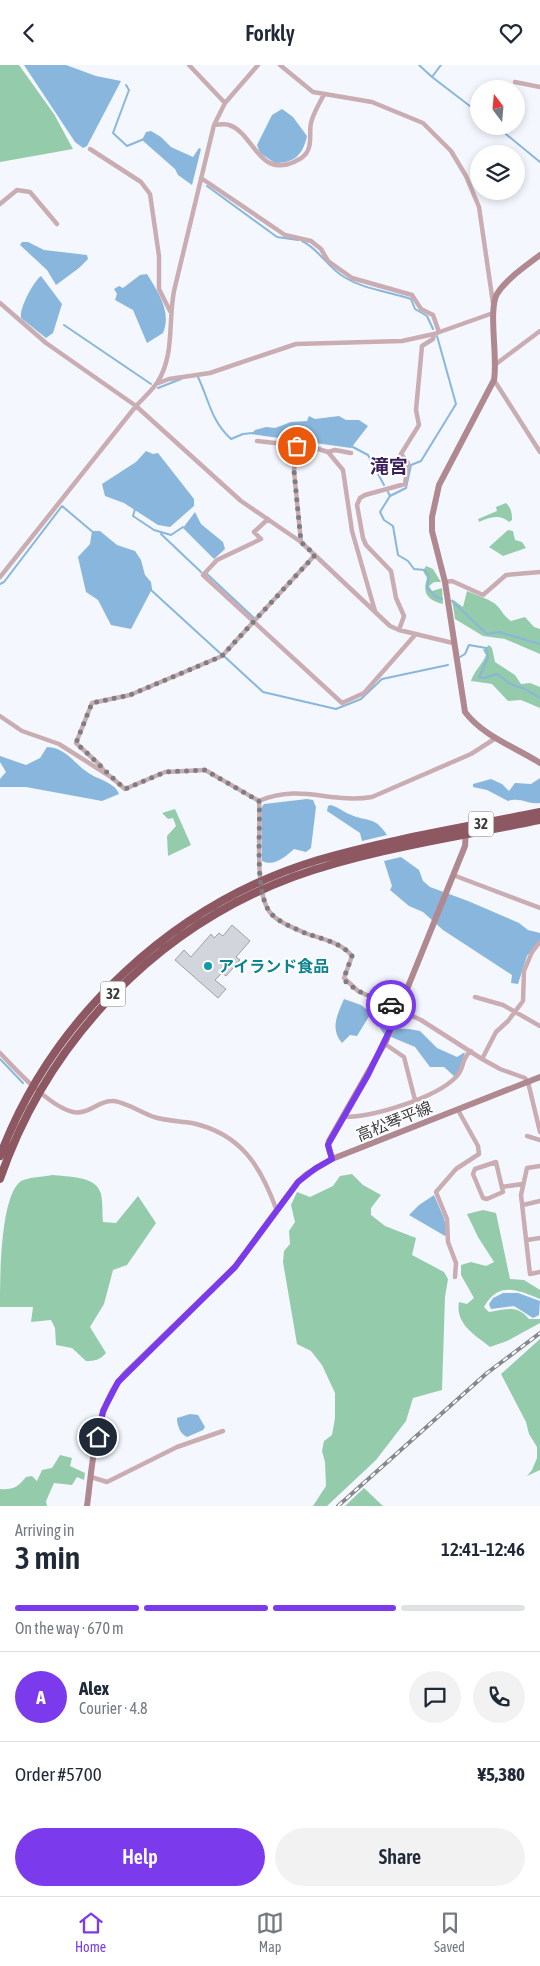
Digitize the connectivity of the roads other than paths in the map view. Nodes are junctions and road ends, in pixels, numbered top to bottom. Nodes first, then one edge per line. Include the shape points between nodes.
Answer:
1 (189, 65) edge
2 (258, 65) edge
3 (280, 65) edge
4 (525, 84) edge
5 (540, 87) edge
6 (324, 95) junction
7 (225, 103) junction
8 (214, 125) junction
9 (90, 149) dead end
10 (201, 178) junction
11 (0, 205) edge
12 (57, 224) dead end
13 (540, 255) edge
14 (0, 303) edge
15 (493, 303) junction
16 (170, 311) junction
17 (493, 313) junction
18 (540, 331) edge
19 (436, 333) junction
20 (496, 364) junction
21 (494, 380) junction
22 (156, 384) junction
23 (136, 406) junction
24 (257, 441) dead end
25 (297, 446) junction
26 (328, 452) junction
27 (540, 452) edge
28 (352, 453) dead end
29 (268, 519) junction
30 (301, 542) junction
31 (315, 555) junction
32 (540, 572) edge
33 (0, 577) edge
34 (445, 582) junction
35 (376, 612) junction
36 (253, 622) junction
37 (399, 630) junction
38 (415, 635) junction
39 (454, 643) junction
40 (0, 716) edge
41 (496, 738) junction
42 (540, 763) edge
43 (105, 773) junction
44 (259, 801) junction
45 (540, 812) edge
46 (540, 820) edge
47 (466, 831) junction
48 (453, 875) junction
49 (262, 886) junction
50 (540, 908) edge
51 (540, 942) edge
52 (475, 997) dead end
53 (400, 1009) junction
54 (515, 1013) junction
55 (540, 1026) edge
56 (385, 1042) junction
57 (471, 1051) junction
58 (0, 1053) edge
59 (482, 1059) junction
60 (536, 1080) edge
61 (36, 1088) junction
62 (415, 1100) junction
63 (458, 1110) junction
64 (344, 1117) junction
65 (540, 1133) edge
66 (527, 1136) dead end
67 (540, 1140) edge
68 (0, 1157) edge
69 (332, 1159) junction
70 (540, 1166) edge
71 (0, 1179) edge
72 (522, 1184) junction
73 (502, 1187) junction
74 (540, 1201) edge
75 (523, 1205) junction
76 (277, 1211) junction
77 (540, 1238) edge
78 (527, 1240) junction
79 (540, 1272) edge
80 (455, 1277) dead end
81 (223, 1431) dead end
82 (91, 1477) junction
83 (87, 1506) edge

1 - 7 street
2 - 7 street
3 - 6 street via 313,92
4 - 5 street
6 - 8 street via 311,123 309,149 292,163 271,163 254,151 250,140 229,125
6 - 15 street via 372,102 411,117 423,123 451,151 479,207
7 - 8 street
8 - 10 street
9 - 16 street via 140,182 150,195 159,256 159,289
10 - 16 street
10 - 19 street via 285,235 311,241 328,261 352,278 412,295 421,309 433,315
11 - 12 street via 17,190 30,192
13 - 15 street via 500,289
14 - 23 street via 46,343
15 - 17 street
16 - 22 street via 168,356
17 - 19 street
17 - 20 street
18 - 20 street
19 - 22 street via 402,341 296,343 210,373
19 - 37 street via 422,346 416,410 419,425 401,454 408,463 405,484 365,495 357,505 366,545 391,571 396,598 404,616
20 - 21 street
21 - 27 street
21 - 34 street via 434,500 432,531
22 - 23 street
23 - 29 street via 241,501
23 - 33 street
24 - 25 street
25 - 26 street
25 - 30 street via 294,477
26 - 28 street
26 - 35 street via 343,469 352,531
29 - 30 street
29 - 36 street via 254,532 261,539 217,560 203,575
30 - 31 street
31 - 35 street
31 - 36 street
32 - 34 street via 506,575 483,595 452,581
34 - 39 street
35 - 37 street
36 - 38 street via 342,703 364,693
36 - 43 street via 222,656 130,695 92,703 76,743
37 - 38 street
38 - 39 street
39 - 41 street via 465,712
40 - 43 street via 22,731 60,744
41 - 42 street
41 - 44 street via 471,754 372,797 350,799 302,792 274,794
43 - 44 street via 125,789 165,772 205,770
44 - 49 street
45 - 47 highway, 32
46 - 47 highway, 32
47 - 48 street
47 - 49 highway, 32 via 318,861
48 - 50 street
48 - 53 street
49 - 53 street via 267,907 275,917 347,950 352,956 345,975 346,982 358,991
49 - 61 highway, 32 via 234,895 186,924 127,971 80,1020
51 - 54 street via 524,971 523,1001
52 - 54 street via 497,1003
53 - 56 street
53 - 57 street
54 - 55 street
54 - 59 street via 496,1032
56 - 62 street via 404,1057
56 - 64 street
57 - 59 street
57 - 62 street via 455,1078 435,1093
58 - 61 street
59 - 60 street via 500,1069
60 - 63 street, 高松琴平線
60 - 65 street
61 - 68 highway, 32
61 - 71 highway, 32
61 - 76 street via 74,1112 114,1100 141,1113 194,1123 228,1138 243,1150 265,1179
62 - 64 street via 365,1115
63 - 69 street, 高松琴平線
63 - 80 street via 480,1154 456,1169 436,1192 447,1219 448,1242 456,1263
64 - 69 street via 328,1145
66 - 67 street
69 - 76 street, 高松琴平線 via 298,1182
70 - 72 street via 527,1168
72 - 73 street
72 - 75 street
73 - 73 street via 503,1192 483,1198 473,1173 475,1169 496,1162
74 - 75 street
75 - 78 street
76 - 82 street, 高松琴平線 via 235,1267 112,1390 101,1419
77 - 78 street
78 - 79 street via 530,1274
81 - 82 street via 177,1447 107,1481
82 - 83 street, 高松琴平線

